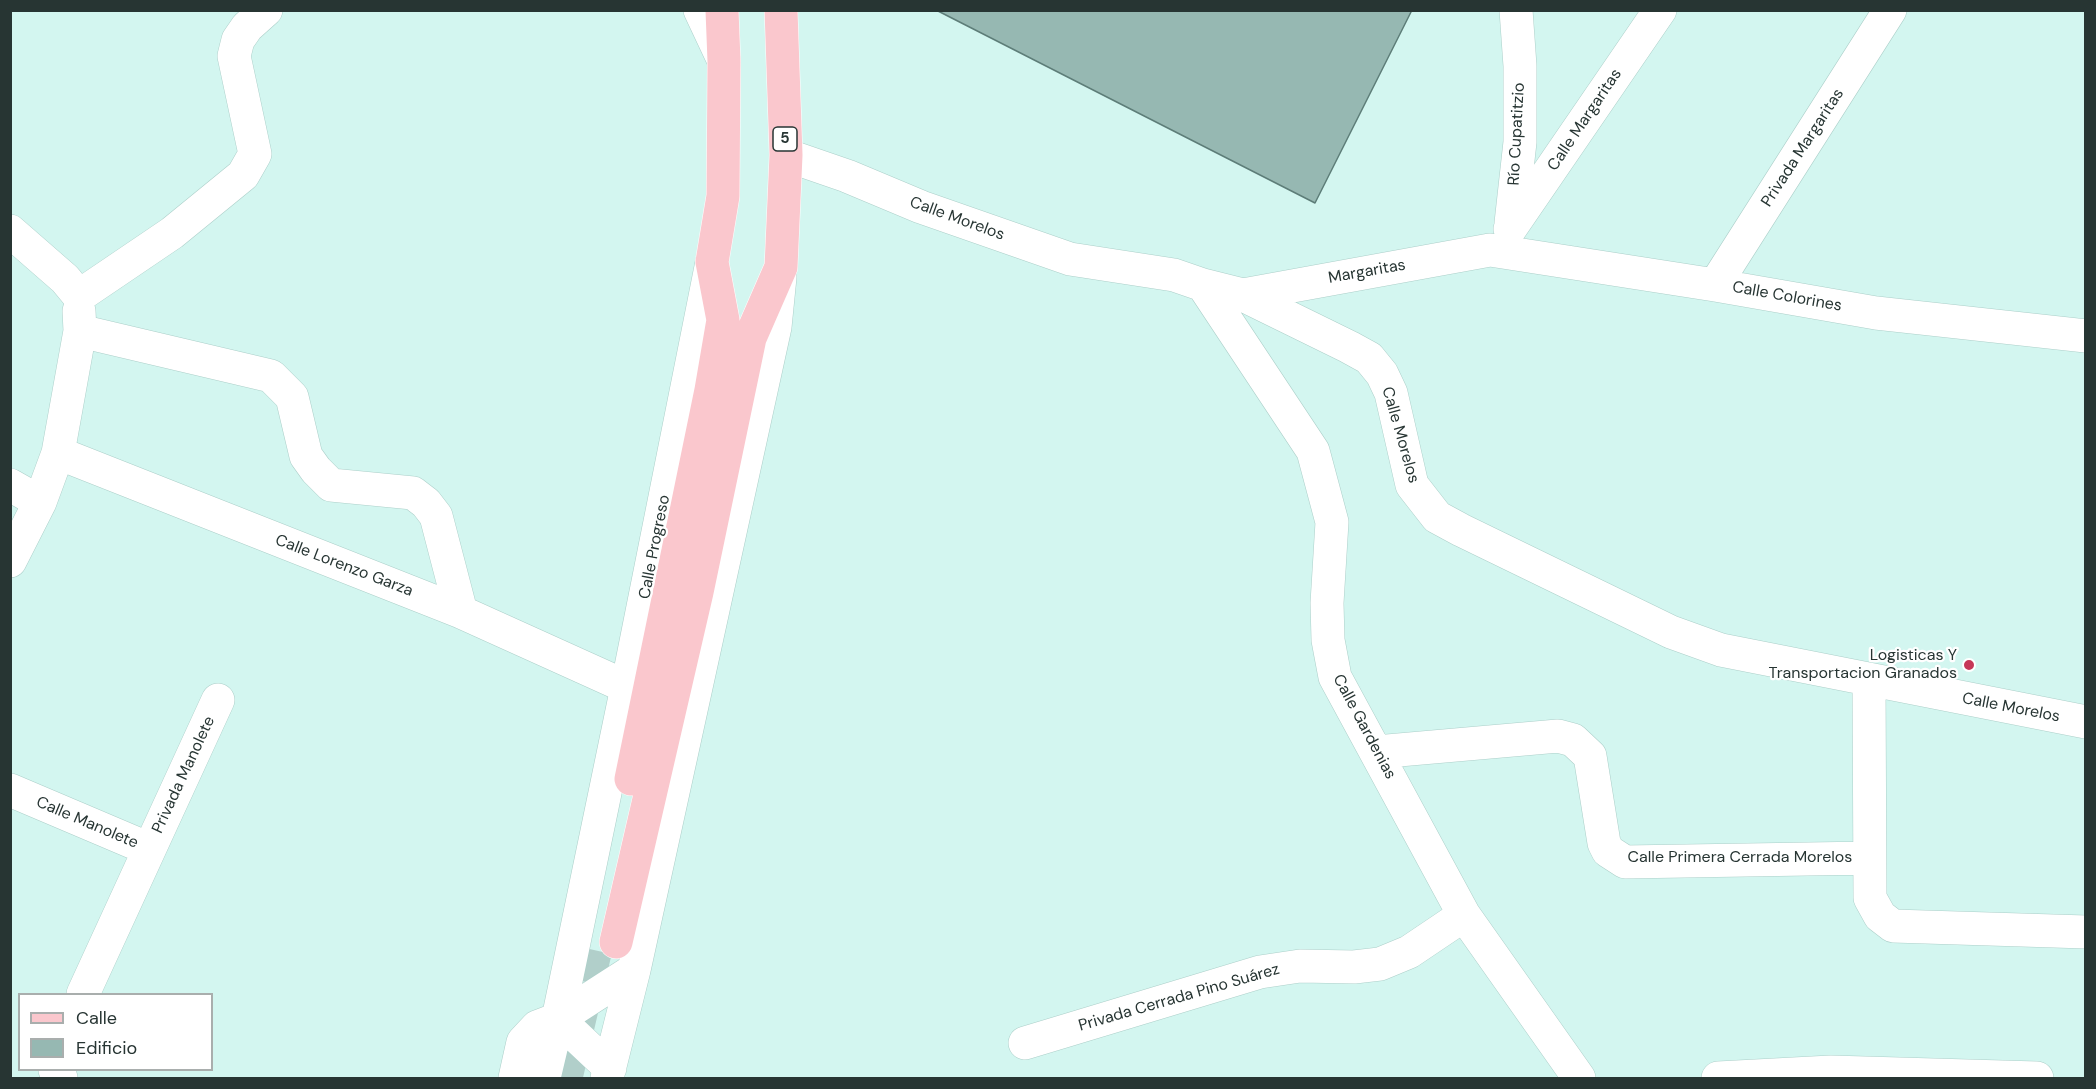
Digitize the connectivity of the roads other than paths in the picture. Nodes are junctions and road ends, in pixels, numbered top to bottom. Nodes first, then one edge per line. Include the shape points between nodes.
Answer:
1 (266, 10) edge
2 (700, 10) edge
3 (722, 10) edge
4 (781, 10) edge
5 (1516, 10) edge
6 (1660, 10) edge
7 (1890, 10) edge
8 (724, 61) junction
9 (786, 155) junction
10 (10, 231) edge
11 (1500, 240) junction
12 (712, 262) junction
13 (780, 267) junction
14 (1203, 285) junction
15 (1715, 285) junction
16 (1243, 295) junction
17 (79, 296) junction
18 (80, 331) junction
19 (2085, 336) edge
20 (58, 453) junction
21 (10, 485) edge
22 (40, 502) junction
23 (10, 561) edge
24 (461, 612) junction
25 (1869, 680) junction
26 (627, 687) junction
27 (218, 700) dead end
28 (2085, 722) edge
29 (1376, 752) junction
30 (10, 790) edge
31 (149, 849) junction
32 (1869, 858) junction
33 (1464, 915) junction
34 (2085, 932) edge
35 (634, 970) junction
36 (83, 993) edge
37 (558, 1019) junction
38 (1025, 1042) dead end
39 (609, 1073) edge
40 (515, 1078) edge
41 (544, 1078) edge
42 (1579, 1078) edge
43 (1718, 1078) edge
44 (2037, 1078) edge

1 - 17 street via 247,27 234,56 255,154 243,175 172,233
2 - 8 street
3 - 8 main road, Calle Progreso
4 - 9 main road, 5
5 - 11 street, Río Cupatitzio via 1520,142
6 - 11 street, Calle Margaritas
7 - 15 street, Privada Margaritas
8 - 12 main road, Calle Progreso via 723,196
9 - 13 main road, 5
9 - 14 street, Calle Morelos via 1070,259 1174,275
10 - 17 street
11 - 15 street, Calle Colorines
11 - 16 street, Margaritas
12 - 13 main road via 723,320 607,941 697,592 750,338
12 - 26 street, Calle Progreso
13 - 35 street, 5 via 775,327
14 - 16 street, Calle Morelos
14 - 29 street, Calle Gardenias via 1313,451 1332,522 1327,612 1335,677
15 - 19 street, Calle Colorines via 1876,313
16 - 25 street, Calle Morelos via 1369,358 1383,374 1391,393 1412,485 1437,516 1671,632 1721,651
17 - 18 street
18 - 20 street
18 - 24 street via 271,376 292,397 306,456 331,485 413,493 426,503 436,516
20 - 22 street
20 - 24 street, Calle Lorenzo Garza
21 - 22 street
22 - 23 street
24 - 26 street, Calle Lorenzo Garza
25 - 28 street, Calle Morelos
25 - 32 street
26 - 37 street, Calle Progreso
27 - 31 street, Privada Manolete
29 - 32 street, Calle Primera Cerrada Morelos via 1558,736 1573,740 1590,756 1604,843 1608,851 1625,862
29 - 33 street, Calle Gardenias
30 - 31 street, Calle Manolete
31 - 36 street, Calle Manolete
32 - 34 street via 1870,898 1880,916 1893,926
33 - 38 street, Privada Cerrada Pino Suárez via 1409,952 1380,964 1300,966 1260,972
33 - 42 street, Calle Gardenias
35 - 37 street
35 - 39 street, 5
37 - 39 street
37 - 40 street via 537,1027 523,1042
37 - 41 street, Calle Progreso
43 - 44 street via 1831,1072

